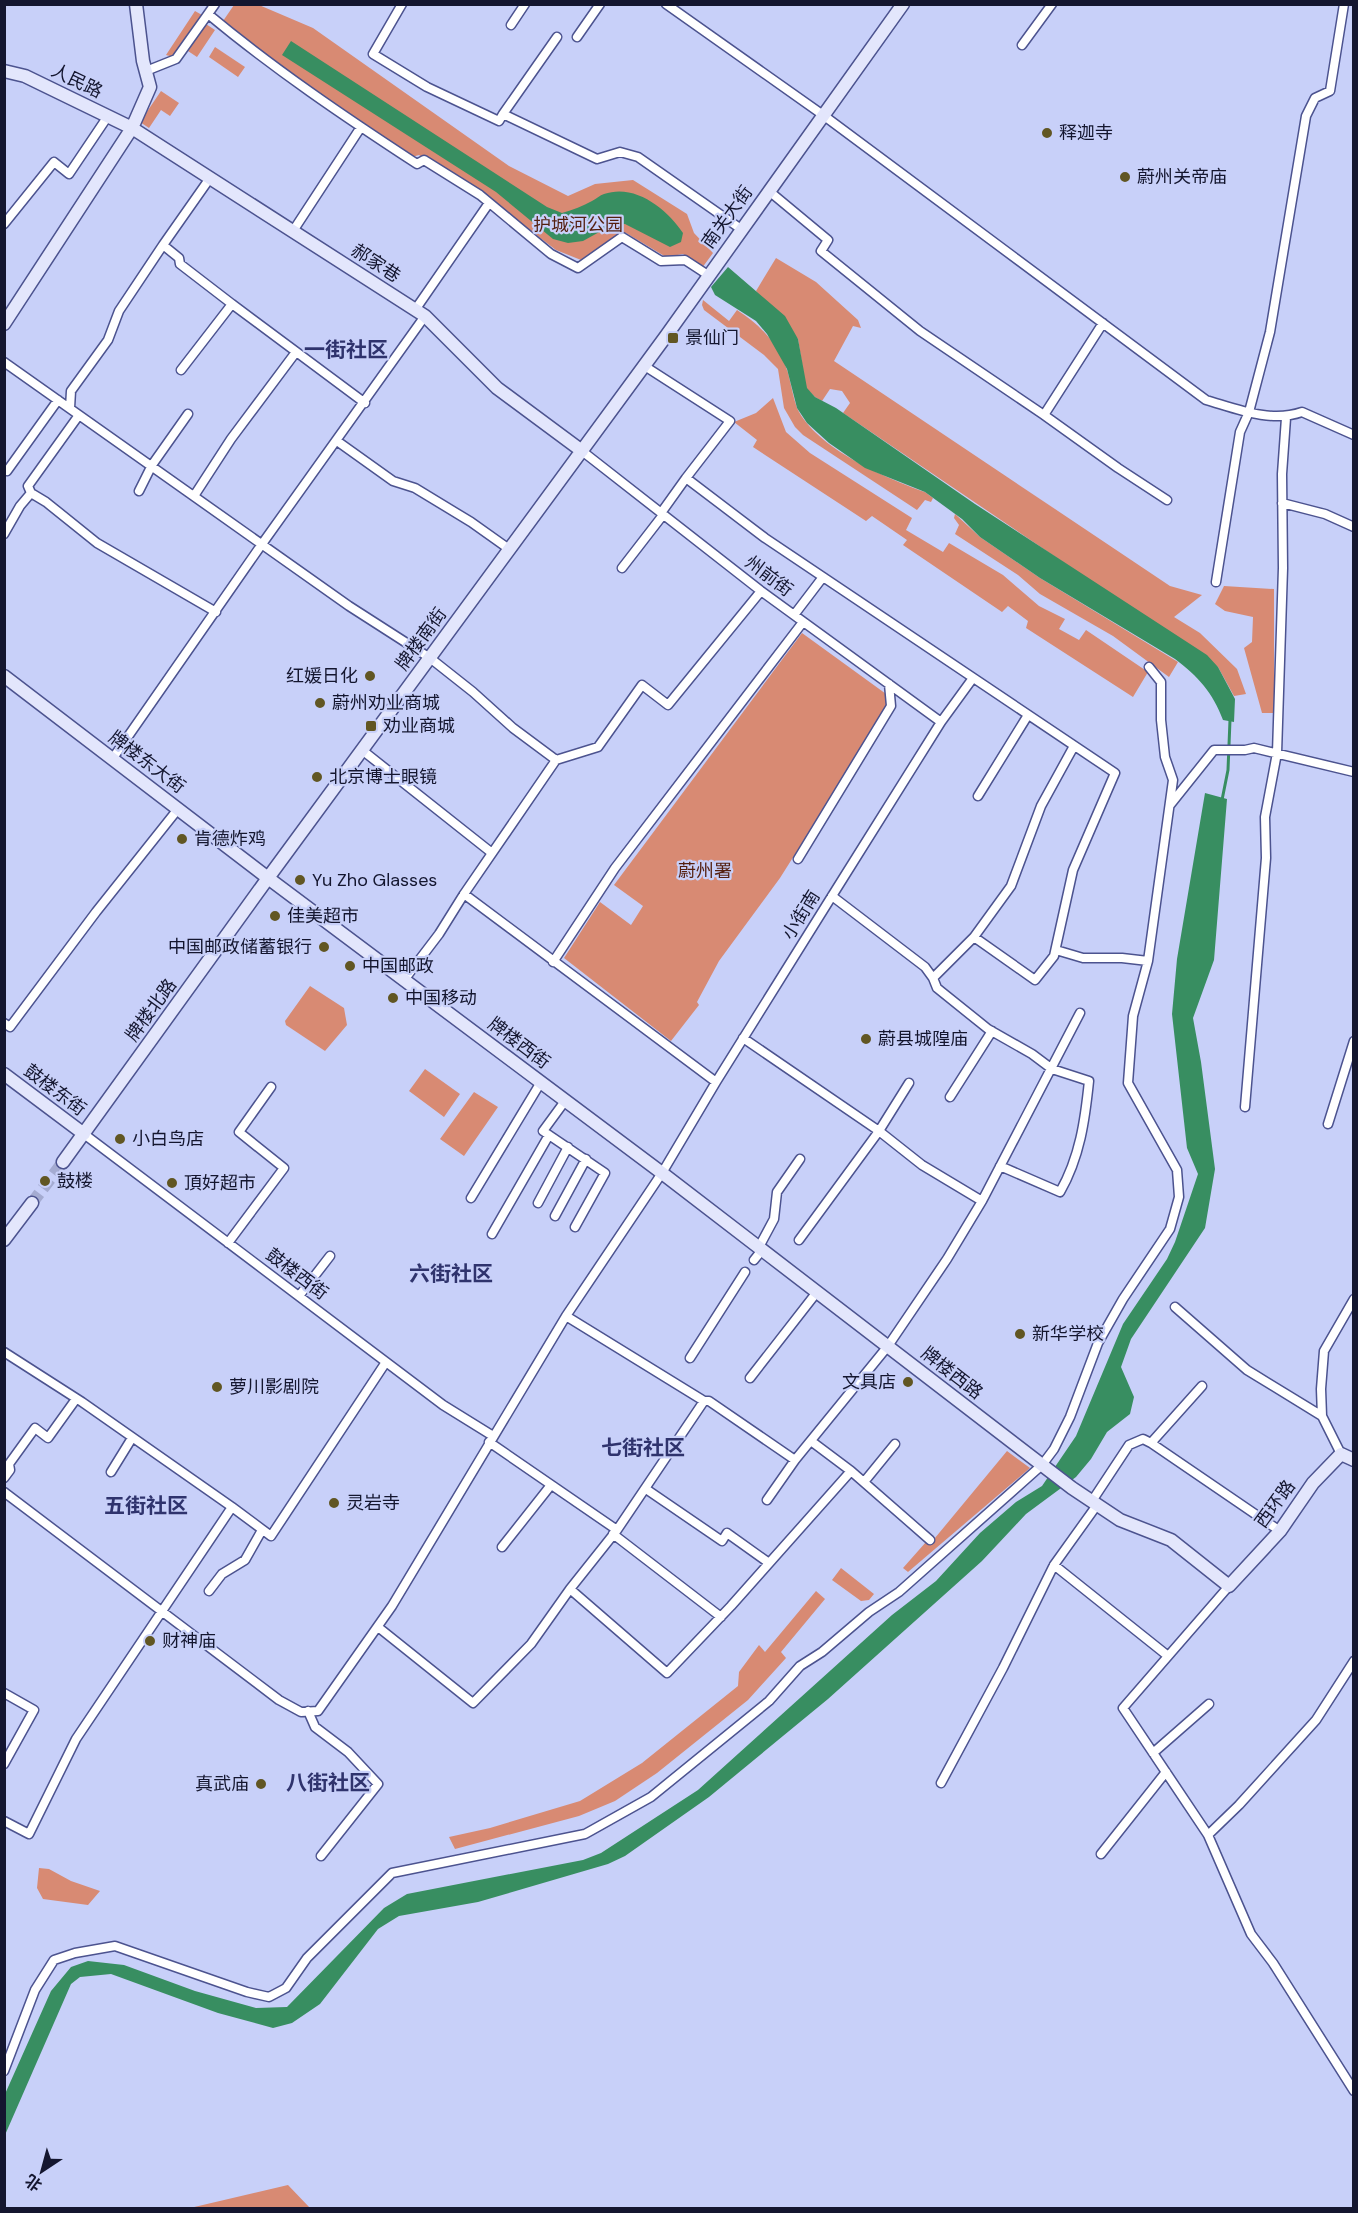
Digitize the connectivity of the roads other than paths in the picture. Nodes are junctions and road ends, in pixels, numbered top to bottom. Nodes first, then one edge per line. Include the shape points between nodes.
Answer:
1 (136, 4) edge
2 (215, 4) edge
3 (402, 4) edge
4 (525, 4) edge
5 (600, 4) edge
6 (666, 4) edge
7 (903, 4) edge
8 (1052, 4) edge
9 (1344, 4) edge
10 (208, 14) junction
11 (511, 25) dead end
12 (557, 37) dead end
13 (577, 37) dead end
14 (1022, 45) dead end
15 (4, 71) edge
16 (146, 71) junction
17 (503, 114) junction
18 (823, 115) junction
19 (108, 116) junction
20 (361, 127) junction
21 (132, 128) junction
22 (210, 178) junction
23 (769, 191) junction
24 (489, 203) junction
25 (4, 224) edge
26 (741, 230) junction
27 (293, 231) junction
28 (163, 245) junction
29 (708, 275) junction
30 (232, 304) junction
31 (420, 313) junction
32 (1103, 323) junction
33 (4, 324) edge
34 (296, 352) junction
35 (4, 362) edge
36 (643, 365) junction
37 (181, 370) dead end
38 (58, 400) junction
39 (364, 403) junction
40 (70, 408) junction
41 (1249, 412) junction
42 (188, 414) dead end
43 (79, 415) junction
44 (1044, 415) junction
45 (1286, 418) junction
46 (1353, 435) edge
47 (337, 441) junction
48 (582, 451) junction
49 (152, 465) junction
50 (7, 471) dead end
51 (686, 478) junction
52 (139, 491) dead end
53 (31, 493) junction
54 (194, 496) junction
55 (1167, 500) dead end
56 (1282, 503) junction
57 (662, 514) junction
58 (1353, 527) edge
59 (4, 534) edge
60 (262, 544) junction
61 (509, 549) junction
62 (621, 568) dead end
63 (823, 577) junction
64 (1216, 582) dead end
65 (761, 591) junction
66 (216, 612) junction
67 (794, 615) junction
68 (803, 622) junction
69 (430, 658) junction
70 (1149, 667) dead end
71 (4, 676) edge
72 (973, 678) junction
73 (889, 684) junction
74 (1028, 715) junction
75 (941, 722) junction
76 (1074, 746) junction
77 (362, 750) junction
78 (1277, 753) junction
79 (113, 758) junction
80 (556, 760) junction
81 (1353, 772) edge
82 (978, 796) dead end
83 (1170, 806) junction
84 (178, 809) junction
85 (492, 853) junction
86 (798, 859) dead end
87 (268, 878) junction
88 (464, 894) junction
89 (832, 896) junction
90 (974, 937) junction
91 (1056, 950) junction
92 (1148, 961) junction
93 (553, 962) junction
94 (933, 978) junction
95 (404, 980) junction
96 (1080, 1013) dead end
97 (4, 1023) edge
98 (992, 1031) junction
99 (743, 1038) junction
100 (1353, 1041) edge
101 (1052, 1069) junction
102 (4, 1074) edge
103 (541, 1082) junction
104 (716, 1082) junction
105 (909, 1083) dead end
106 (271, 1087) dead end
107 (950, 1097) dead end
108 (565, 1101) junction
109 (1245, 1107) dead end
110 (1328, 1124) dead end
111 (879, 1131) junction
112 (84, 1134) junction
113 (549, 1135) junction
114 (568, 1147) junction
115 (586, 1159) junction
116 (800, 1159) dead end
117 (63, 1162) tunnel mouth
118 (1000, 1166) junction
119 (662, 1173) junction
120 (471, 1198) dead end
121 (982, 1201) junction
122 (32, 1203) tunnel mouth
123 (538, 1203) dead end
124 (555, 1216) dead end
125 (575, 1227) dead end
126 (492, 1234) dead end
127 (4, 1240) edge
128 (799, 1240) dead end
129 (228, 1243) junction
130 (758, 1252) junction
131 (330, 1256) dead end
132 (746, 1272) dead end
133 (817, 1292) junction
134 (299, 1296) junction
135 (1353, 1299) edge
136 (1175, 1306) dead end
137 (566, 1316) junction
138 (888, 1346) junction
139 (4, 1352) edge
140 (690, 1358) dead end
141 (386, 1362) junction
142 (750, 1378) dead end
143 (1202, 1386) dead end
144 (76, 1399) junction
145 (704, 1401) junction
146 (1322, 1416) junction
147 (132, 1438) junction
148 (491, 1439) junction
149 (810, 1441) junction
150 (1151, 1443) junction
151 (895, 1444) dead end
152 (1341, 1454) junction
153 (795, 1460) junction
154 (1353, 1460) edge
155 (1044, 1466) junction
156 (851, 1471) junction
157 (111, 1472) dead end
158 (4, 1478) edge
159 (864, 1482) junction
160 (551, 1485) junction
161 (645, 1489) junction
162 (4, 1492) edge
163 (767, 1500) dead end
164 (1094, 1503) junction
165 (231, 1507) junction
166 (262, 1530) junction
167 (1280, 1531) junction
168 (615, 1532) junction
169 (930, 1540) dead end
170 (502, 1547) dead end
171 (769, 1563) junction
172 (1054, 1565) junction
173 (1229, 1586) junction
174 (570, 1589) junction
175 (209, 1591) dead end
176 (161, 1610) junction
177 (721, 1617) junction
178 (378, 1627) junction
179 (1168, 1656) junction
180 (1353, 1661) edge
181 (4, 1693) edge
182 (1209, 1704) dead end
183 (308, 1712) junction
184 (1153, 1753) junction
185 (4, 1764) edge
186 (1166, 1772) junction
187 (941, 1783) dead end
188 (4, 1821) edge
189 (1208, 1835) junction
190 (1101, 1854) dead end
191 (321, 1856) dead end
192 (4, 2071) edge
193 (1353, 2091) edge

1 - 16 main road
2 - 10 street
3 - 17 street via 373,54 427,87 499,121
4 - 11 street
5 - 13 street
6 - 18 street
7 - 18 main road, 南关大街
8 - 14 street
9 - 41 street via 1330,91 1315,98 1306,116 1270,332
10 - 16 street via 176,59
10 - 20 street
12 - 17 street
15 - 19 main road, 人民路 via 25,76
16 - 21 main road via 150,87
17 - 26 street via 597,159 620,152 638,157
18 - 23 main road, 南关大街
18 - 32 street
19 - 21 main road, 人民路
19 - 25 street via 69,174 54,162
20 - 24 street via 417,164 424,160
20 - 27 street
21 - 22 main road, 郝家巷
21 - 33 main road
22 - 27 main road, 郝家巷
22 - 28 street
23 - 26 main road, 南关大街
23 - 44 street via 828,240 821,251 920,332
24 - 29 street via 551,254 578,268 622,237 661,261 685,260
24 - 31 street
26 - 29 main road, 南关大街
27 - 31 main road, 郝家巷
28 - 30 street via 179,258 180,264
28 - 40 street via 120,311 108,340 71,391
29 - 36 main road, 南关大街
30 - 34 street
30 - 37 street
31 - 39 street
31 - 48 main road, 郝家巷 via 497,388
32 - 41 street via 1206,400
32 - 44 street
34 - 39 street
34 - 54 street
35 - 38 street
36 - 48 main road, 南关大街
36 - 51 street via 730,421
38 - 40 street
38 - 50 street
39 - 47 street
40 - 43 street
41 - 45 street
41 - 64 street via 1240,432
42 - 49 street
43 - 49 street
43 - 53 street via 28,486
44 - 55 street
45 - 46 street via 1302,412
45 - 56 street
47 - 60 street
47 - 61 street via 393,481 415,488
48 - 57 street, 州前街
48 - 61 main road, 牌楼南街
49 - 52 street
49 - 54 street
51 - 57 street
51 - 63 street
53 - 59 street
53 - 66 street via 97,543
54 - 60 street
56 - 58 street via 1325,513
56 - 78 street
57 - 62 street
57 - 65 street, 州前街
60 - 66 street
60 - 69 street
61 - 69 main road, 牌楼南街
63 - 67 street
63 - 72 street
65 - 67 street, 州前街
65 - 80 street via 668,705 642,685 598,747
66 - 79 street
67 - 68 street, 州前街
68 - 73 street, 州前街
68 - 93 street via 615,868
69 - 77 main road, 牌楼南街
69 - 80 street
70 - 83 street via 1161,682 1165,757 1173,780
71 - 79 main road, 牌楼东大街
72 - 74 street
72 - 75 street, 小街南
73 - 75 street, 州前街
73 - 86 street via 891,706
74 - 76 street
74 - 82 street
75 - 89 street, 小街南
76 - 90 street via 1041,806 1011,886
76 - 91 street via 1115,773 1073,870
77 - 85 street
77 - 87 main road, 牌楼南街
78 - 81 street
78 - 83 street via 1254,748 1214,750
78 - 109 street via 1265,817 1266,858
79 - 84 main road, 牌楼东大街
80 - 85 street
83 - 92 street
84 - 87 main road, 牌楼东大街
84 - 97 street via 10,1027
85 - 88 street
87 - 95 main road, 牌楼西街
87 - 112 main road, 牌楼北路
88 - 93 street
88 - 95 street
89 - 94 street via 925,966
89 - 99 street, 小街南
90 - 91 street via 1035,980
90 - 94 street
91 - 92 street via 1083,958
92 - 155 street via 1133,1016 1128,1083 1177,1170 1179,1197 1170,1229 1098,1343 1070,1417
93 - 104 street
94 - 98 street via 937,988
95 - 103 main road, 牌楼西街
96 - 101 street
98 - 101 street
98 - 107 street
99 - 104 street, 小街南
99 - 111 street
100 - 110 street
101 - 118 street
101 - 118 street via 1089,1081 1085,1124 1064,1185 1060,1192
102 - 112 main road, 鼓楼东街
103 - 108 main road, 牌楼西街
103 - 120 street
104 - 119 street, 小街南
105 - 111 street
106 - 129 street via 239,1132 284,1168
108 - 113 street via 543,1131
108 - 119 main road, 牌楼西街
111 - 121 street via 922,1165
111 - 128 street
112 - 117 main road, 牌楼北路
112 - 129 street, 鼓楼西街
113 - 114 street
113 - 126 street
114 - 115 street
114 - 123 street
115 - 124 street
115 - 125 street via 605,1173
116 - 130 street via 777,1192 774,1219
118 - 121 street
119 - 130 main road, 牌楼西路
119 - 137 street, 小街南
121 - 138 street
122 - 127 main road
129 - 134 street, 鼓楼西街
130 - 133 main road, 牌楼西路
131 - 134 street
132 - 140 street
133 - 138 main road, 牌楼西路
133 - 142 street
134 - 141 street, 鼓楼西街
135 - 146 street via 1324,1351
136 - 146 street via 1247,1370
137 - 145 street
137 - 148 street, 小街南
138 - 149 street
138 - 155 main road, 牌楼西路
139 - 144 street
141 - 148 street, 鼓楼西街
141 - 166 street via 271,1536
143 - 150 street
144 - 147 street
144 - 158 street via 48,1438 34,1428
145 - 153 street
145 - 161 street
146 - 152 street
147 - 157 street
147 - 165 street
148 - 160 street, 鼓楼西街
148 - 178 street, 小街南
149 - 153 street
149 - 156 street
150 - 164 street via 1143,1439 1129,1445
150 - 167 street
151 - 159 street
152 - 154 main road
152 - 167 main road, 西环路 via 1313,1483
153 - 163 street
155 - 164 main road, 牌楼西路
155 - 192 street via 899,1592 800,1666 768,1701 651,1797 585,1834 392,1873 307,1958 286,1988 269,1997 115,1946 54,1960 35,1990
156 - 159 street
156 - 171 street
159 - 169 street
160 - 168 street, 鼓楼西街
160 - 170 street
161 - 168 street
161 - 171 street via 722,1541 727,1533
162 - 176 street
164 - 172 street
164 - 173 main road, 牌楼西路 via 1120,1520 1171,1540
165 - 166 street
165 - 176 street
166 - 175 street via 245,1560 222,1574
167 - 173 main road, 西环路
168 - 174 street
168 - 177 street, 鼓楼西街
171 - 177 street
172 - 179 street
172 - 187 street
173 - 179 street
174 - 177 street via 667,1673
174 - 178 street via 531,1644 473,1703
176 - 183 street via 279,1700
176 - 188 street via 76,1739 29,1834
178 - 183 street, 小街南 via 318,1711
179 - 184 street via 1123,1708
180 - 189 street via 1316,1720
181 - 185 street via 34,1710
182 - 184 street
183 - 191 street via 315,1727 348,1752 378,1784
184 - 186 street
186 - 189 street
186 - 190 street
189 - 193 street via 1251,1934

